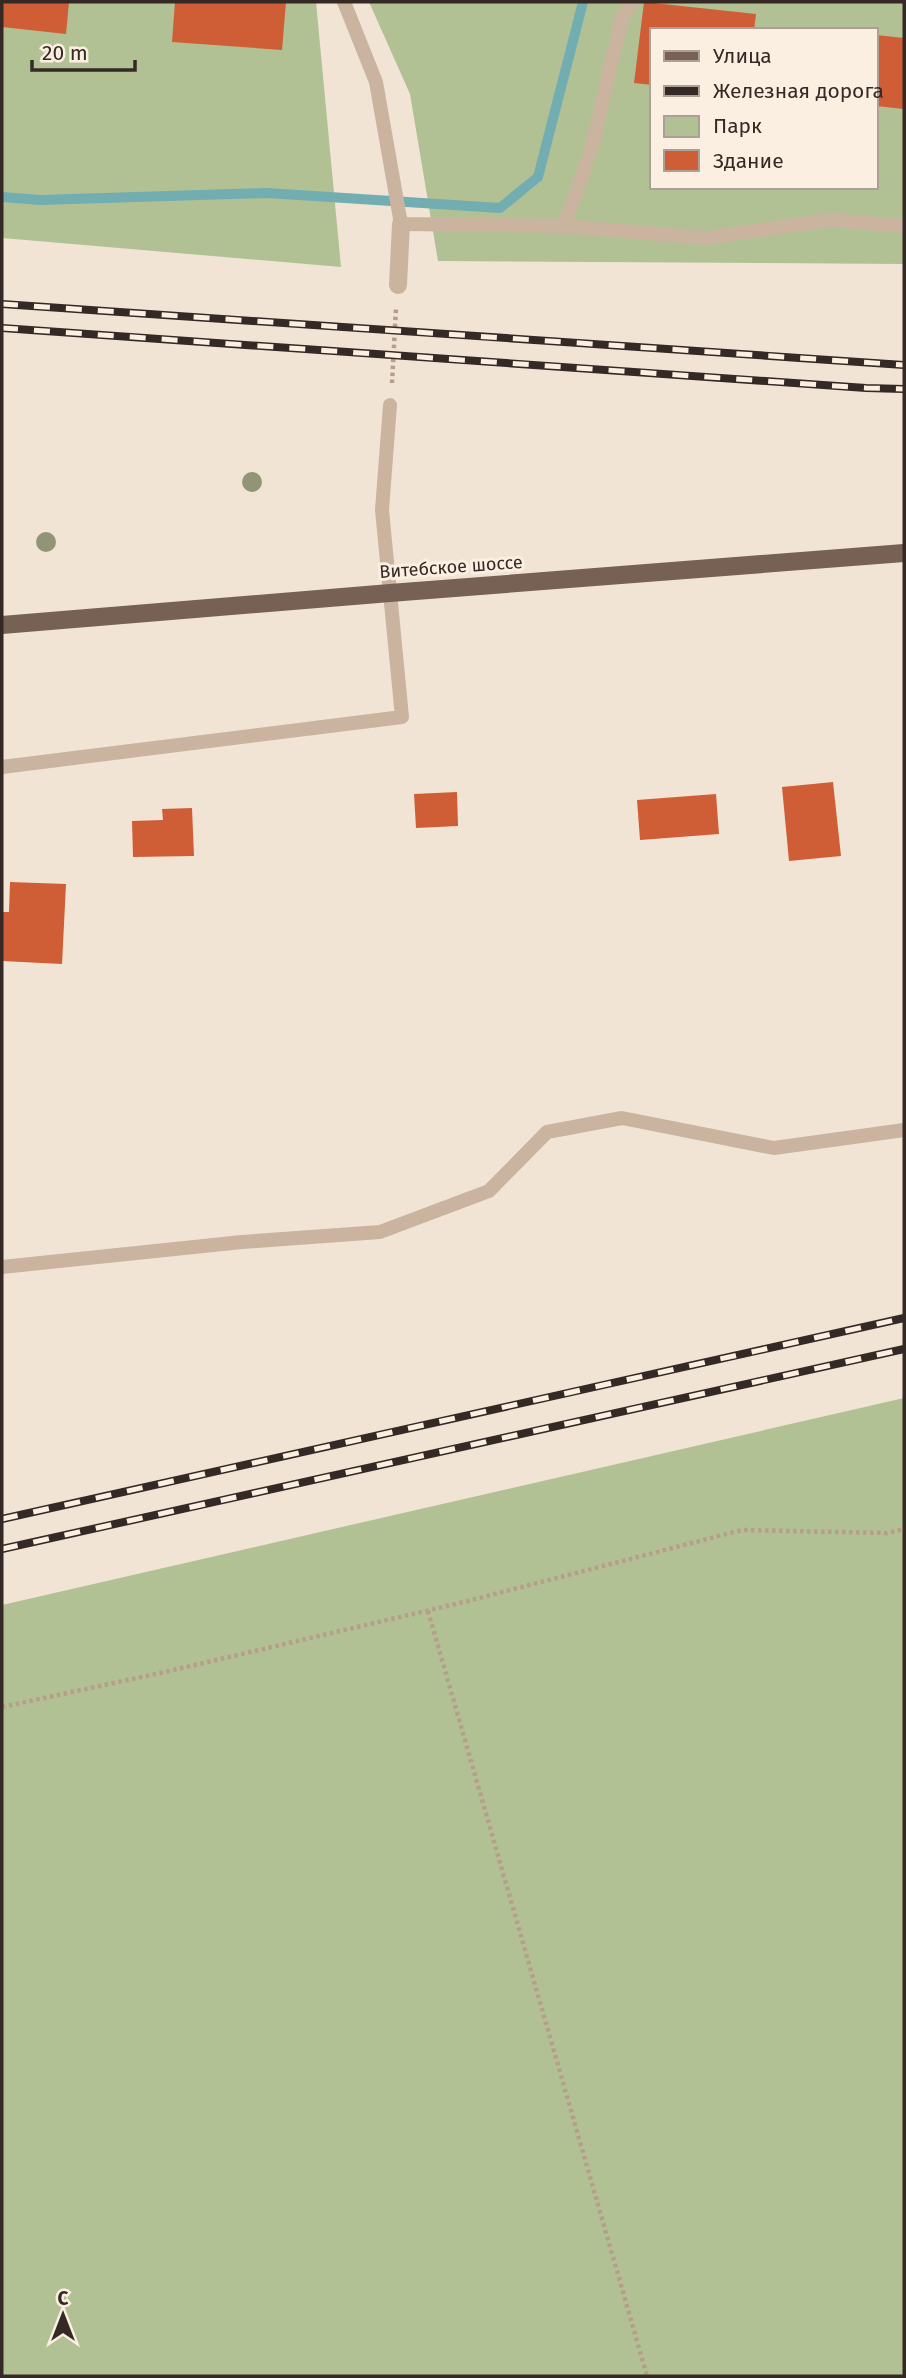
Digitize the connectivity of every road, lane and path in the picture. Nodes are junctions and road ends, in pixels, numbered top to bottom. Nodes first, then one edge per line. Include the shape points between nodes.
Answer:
1 (344, 2) edge
2 (632, 2) edge
3 (401, 224) junction
4 (564, 226) junction
5 (904, 226) edge
6 (398, 285) joint
7 (390, 405) joint
8 (904, 553) edge
9 (390, 593) junction
10 (2, 625) edge
11 (2, 767) edge
12 (904, 1130) edge
13 (2, 1267) edge
14 (904, 1529) edge
15 (428, 1611) junction
16 (2, 1707) edge
17 (647, 2376) edge

1 - 3 lane via 376,82
2 - 4 lane via 622,18 591,150
3 - 4 lane
3 - 6 street
4 - 5 lane via 706,238 830,220
6 - 7 path
7 - 9 lane via 382,510
8 - 9 main road, Витебское шоссе
9 - 10 main road, Витебское шоссе
9 - 11 lane via 401,717
12 - 13 lane via 774,1148 622,1118 547,1132 489,1191 380,1232
14 - 15 path via 887,1533 742,1530
15 - 16 path
15 - 17 path

